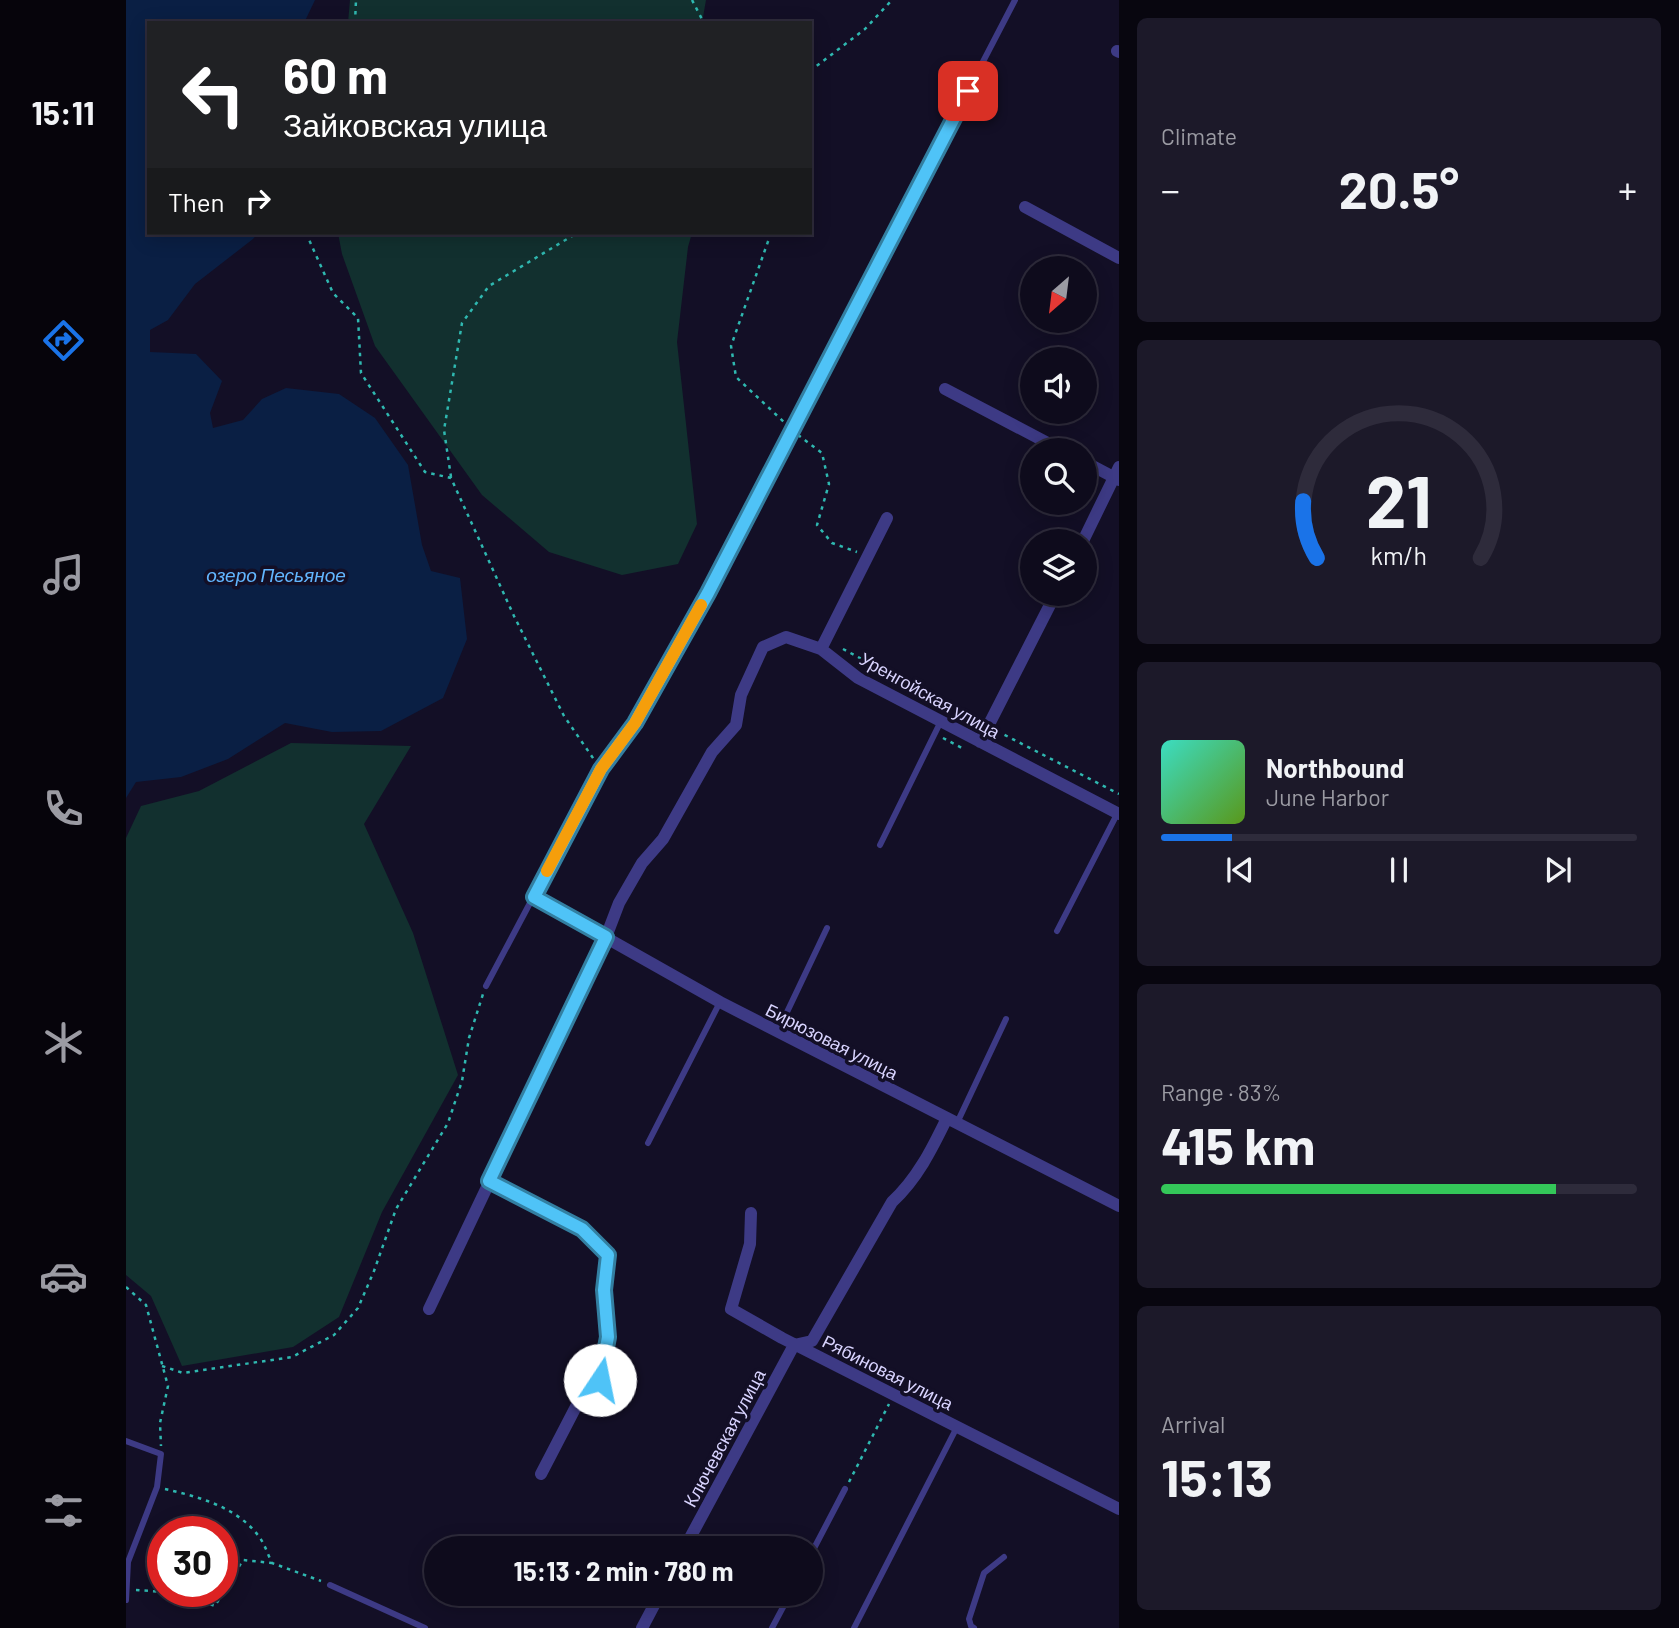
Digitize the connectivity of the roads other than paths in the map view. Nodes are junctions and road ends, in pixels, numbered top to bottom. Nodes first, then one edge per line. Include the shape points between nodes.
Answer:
1 (1015, 0) edge
2 (1025, 207) dead end
3 (1119, 258) edge
4 (945, 389) dead end
5 (1038, 438) edge
6 (1097, 467) edge
7 (1117, 475) edge
8 (887, 518) dead end
9 (1089, 529) edge
10 (1049, 606) edge
11 (821, 649) junction
12 (941, 721) junction
13 (979, 742) junction
14 (1118, 814) edge
15 (880, 845) dead end
16 (534, 897) junction
17 (827, 928) dead end
18 (1057, 931) dead end
19 (606, 937) junction
20 (486, 986) road end
21 (720, 1002) junction
22 (1006, 1019) dead end
23 (777, 1032) junction
24 (952, 1121) junction
25 (648, 1143) dead end
26 (489, 1181) junction
27 (1119, 1206) edge
28 (751, 1213) dead end
29 (429, 1309) dead end
30 (794, 1345) junction
31 (958, 1427) junction
32 (126, 1441) edge
33 (541, 1474) dead end
34 (845, 1489) road end
35 (1119, 1509) edge
36 (691, 1536) edge
37 (820, 1536) edge
38 (1004, 1557) dead end
39 (330, 1585) road end
40 (126, 1600) edge
41 (654, 1606) edge
42 (784, 1606) edge
43 (425, 1628) edge
44 (642, 1628) edge
45 (772, 1628) edge
46 (854, 1628) edge
47 (974, 1628) edge

1 - 16 lane via 708,593 635,723 601,769
2 - 3 street
4 - 5 street
6 - 7 street
7 - 9 street
8 - 11 street
10 - 13 street
11 - 12 street, Уренгойская улица via 858,678
11 - 19 street, Уренгойская улица via 786,637 763,647 741,695 736,725 712,752 663,839 642,863
12 - 13 street, Уренгойская улица
12 - 15 lane
13 - 14 street, Уренгойская улица
14 - 18 lane
16 - 19 street, Бирюзовая улица
16 - 20 lane
17 - 23 lane
19 - 21 street, Бирюзовая улица
19 - 26 street, Уренгойская улица
21 - 23 street, Бирюзовая улица
21 - 25 lane
22 - 24 lane
23 - 24 street, Бирюзовая улица
24 - 27 street, Бирюзовая улица
24 - 30 street via 909,1186 892,1202 812,1341
26 - 29 street, Уренгойская улица
26 - 33 street via 582,1229 608,1255 604,1290 608,1337 600,1380 581,1397
28 - 30 street, Рябиновая улица via 750,1244 731,1310
30 - 31 street, Рябиновая улица
30 - 36 street, Ключевская улица
31 - 35 street, Рябиновая улица
31 - 46 lane
32 - 40 lane via 161,1454 157,1487 128,1562
34 - 37 lane
38 - 47 lane via 984,1573 969,1619
39 - 43 lane
41 - 44 street
42 - 45 lane

